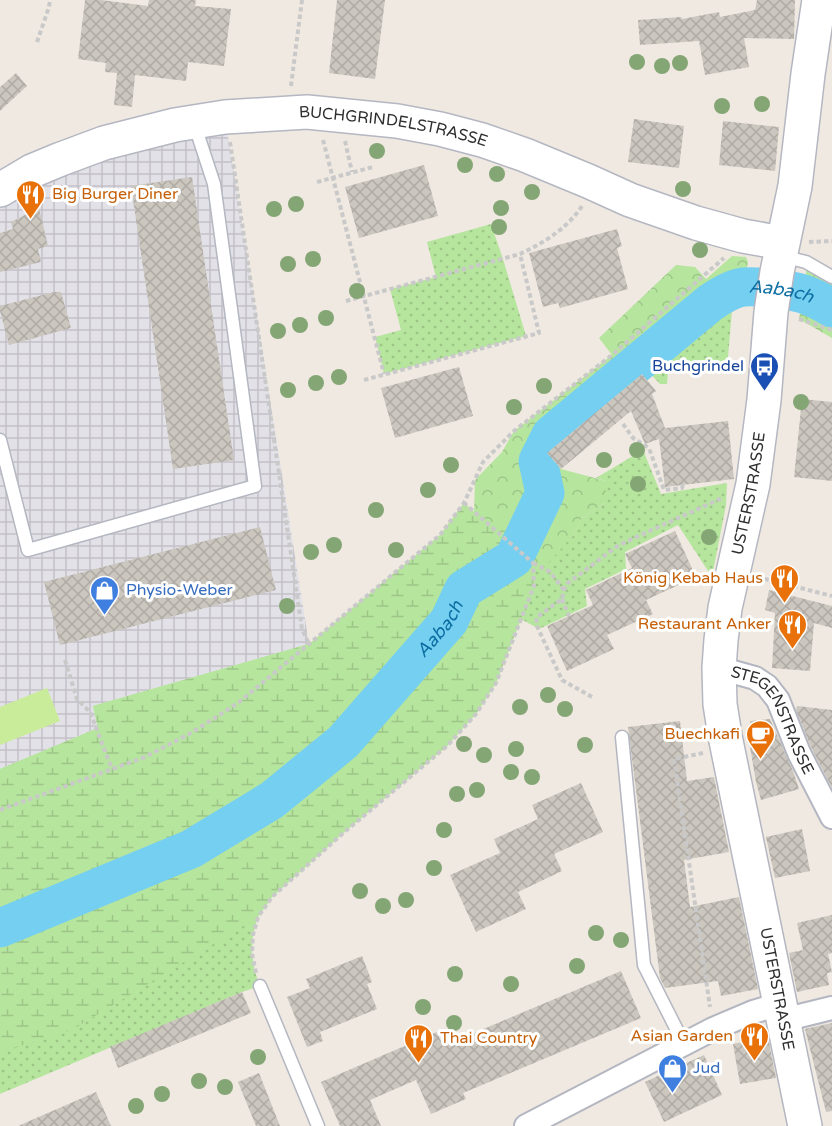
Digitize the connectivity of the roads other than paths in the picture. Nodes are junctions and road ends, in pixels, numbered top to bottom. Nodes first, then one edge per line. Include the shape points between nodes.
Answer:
1 (819, 0) edge
2 (193, 122) junction
3 (0, 190) edge
4 (789, 255) junction
5 (832, 277) edge
6 (0, 440) edge
7 (719, 668) junction
8 (621, 737) dead end
9 (832, 817) edge
10 (260, 986) road end
11 (832, 1008) edge
12 (781, 1012) junction
13 (684, 1044) junction
14 (318, 1126) edge
15 (526, 1126) edge
16 (805, 1126) edge

1 - 4 main road, USTERSTRASSE
2 - 3 main road, BUCHGRINDELSTRASSE via 72,155 32,171
2 - 4 main road, BUCHGRINDELSTRASSE via 312,112 440,129 525,155 630,200
2 - 6 lane via 214,184 255,486 28,550
4 - 5 lane
4 - 7 main road, USTERSTRASSE via 785,314 765,392 753,483 725,608
7 - 9 street, STEGENSTRASSE via 755,678 778,700 799,753
7 - 12 main road, USTERSTRASSE via 727,748
8 - 13 lane via 644,965
10 - 14 lane
11 - 12 street
12 - 13 street via 753,1012
12 - 16 main road, USTERSTRASSE
13 - 15 street

